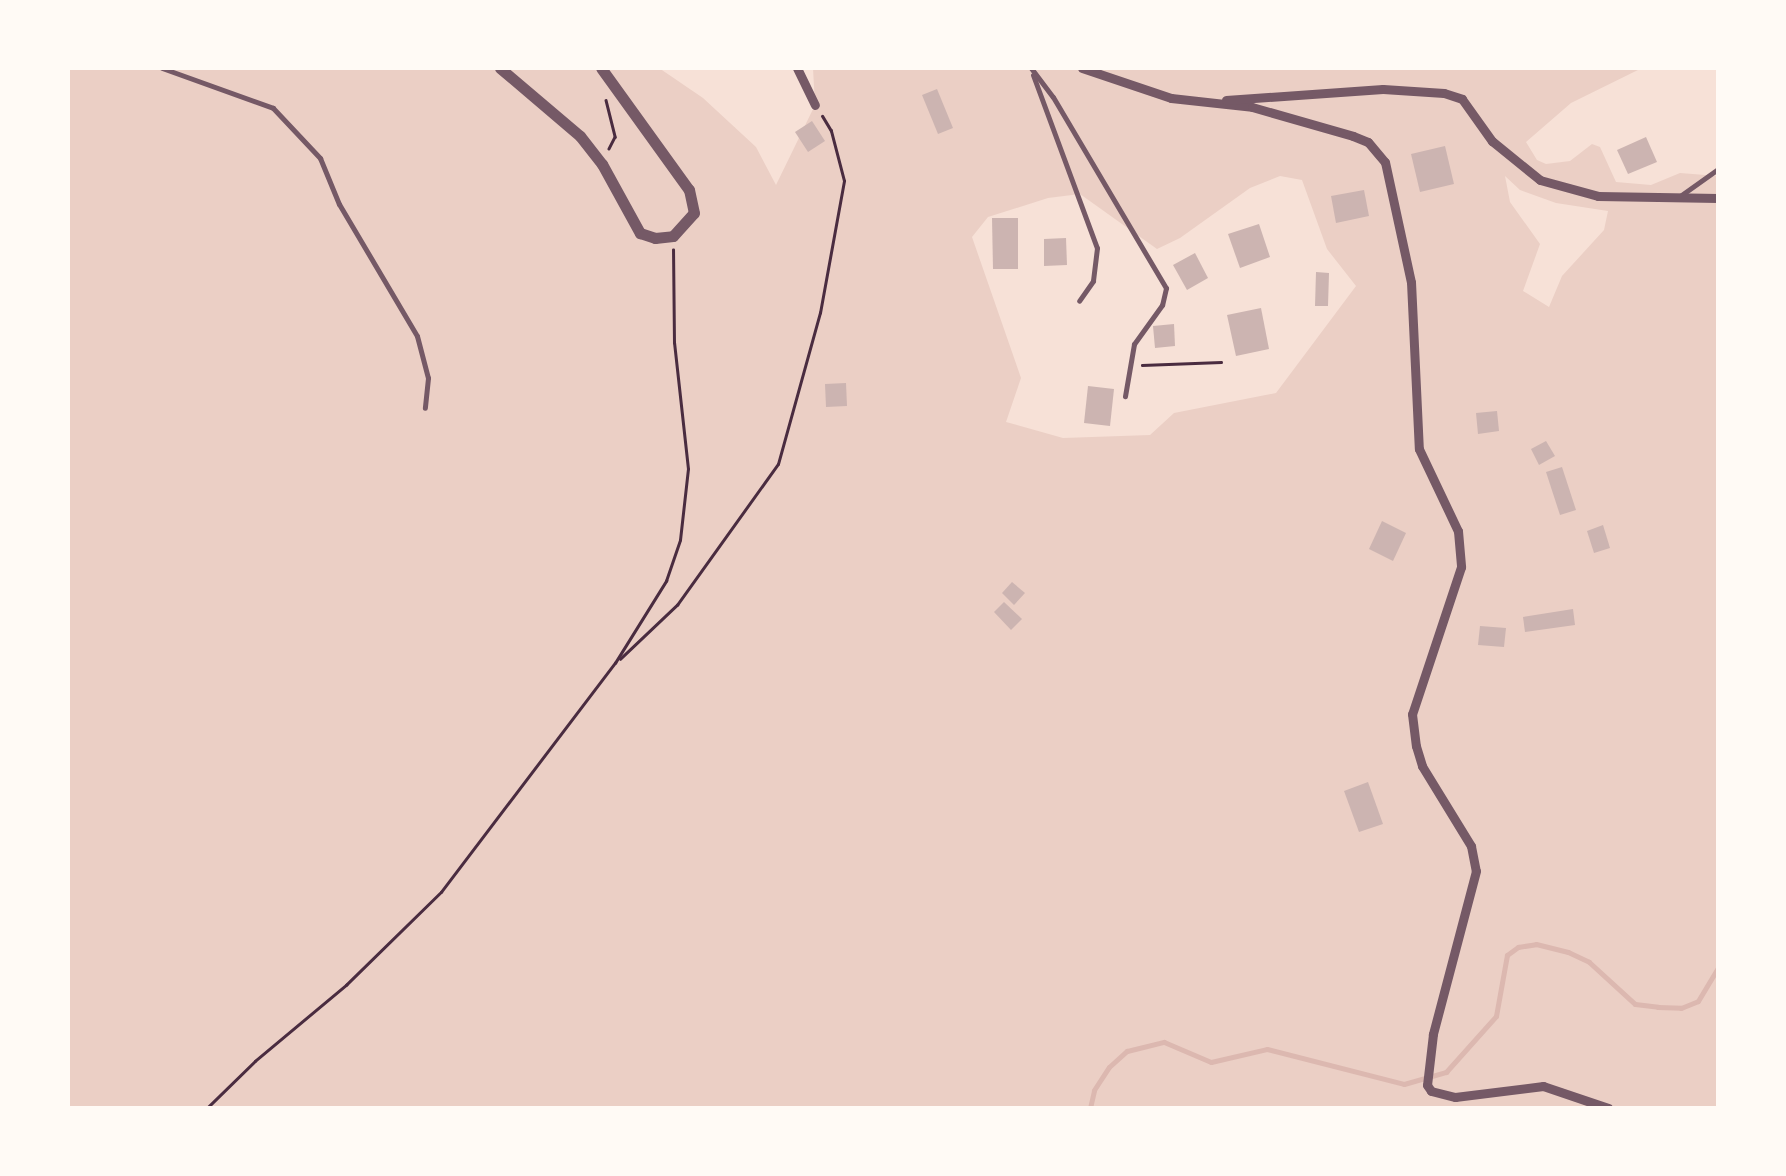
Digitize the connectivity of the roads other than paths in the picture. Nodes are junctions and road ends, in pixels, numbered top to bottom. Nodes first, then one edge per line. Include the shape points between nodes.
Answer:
1 (162, 68) edge
2 (500, 68) edge
3 (601, 68) edge
4 (798, 68) edge
5 (1031, 68) edge
6 (1082, 68) edge
7 (1212, 102) junction
8 (815, 105) road end
9 (1718, 169) edge
10 (1718, 198) edge
11 (1675, 200) junction
12 (1079, 301) dead end
13 (1125, 396) dead end
14 (425, 408) dead end
15 (1608, 1108) edge

1 - 14 lane via 272,108 320,158 339,204 417,336 428,378
2 - 3 street via 580,136 640,232 672,236 694,213 689,190
4 - 8 street
5 - 12 lane via 1098,248 1093,280
5 - 13 lane via 1166,288 1134,344
6 - 7 street via 1171,98
7 - 11 street via 1383,90 1444,93 1462,98 1492,141 1540,180 1598,196
7 - 15 street via 1353,136 1385,162 1411,282 1419,449 1458,531 1461,567 1412,714 1422,766 1472,846 1476,871 1433,1034 1427,1085 1455,1097 1543,1086
9 - 11 lane
10 - 11 street

